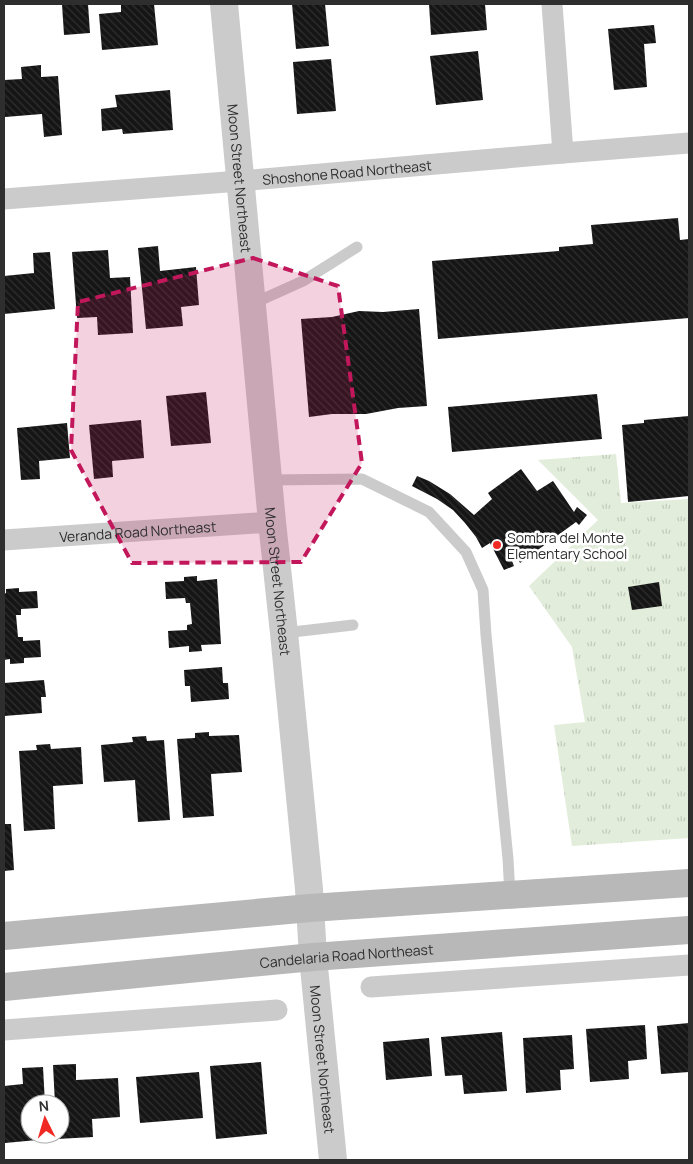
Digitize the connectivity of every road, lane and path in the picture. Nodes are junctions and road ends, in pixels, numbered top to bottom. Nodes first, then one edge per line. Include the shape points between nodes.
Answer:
1 (224, 4) edge
2 (552, 4) edge
3 (689, 143) edge
4 (563, 153) junction
5 (240, 181) junction
6 (4, 199) edge
7 (357, 247) dead end
8 (252, 304) junction
9 (268, 480) junction
10 (272, 522) junction
11 (4, 540) edge
12 (353, 625) dead end
13 (284, 633) junction
14 (689, 883) edge
15 (510, 896) junction
16 (310, 908) junction
17 (689, 930) edge
18 (4, 936) edge
19 (314, 957) junction
20 (689, 965) edge
21 (4, 987) edge
22 (371, 987) dead end
23 (277, 1010) dead end
24 (4, 1030) edge
25 (333, 1160) edge

1 - 5 street, Moon Street Northeast
2 - 4 street
3 - 4 street, Shoshone Road Northeast
4 - 5 street, Shoshone Road Northeast
5 - 6 street, Shoshone Road Northeast
5 - 8 street, Moon Street Northeast
7 - 8 lane via 303,281
8 - 9 street, Moon Street Northeast
9 - 10 street, Moon Street Northeast
9 - 15 lane via 362,479 429,512 466,552 483,590
10 - 11 street, Veranda Road Northeast
10 - 13 street, Moon Street Northeast
12 - 13 lane
13 - 16 street, Moon Street Northeast
14 - 15 main road
15 - 16 main road
16 - 18 main road
16 - 19 street, Moon Street Northeast
17 - 19 main road, Candelaria Road Northeast
19 - 21 main road, Candelaria Road Northeast
19 - 25 street, Moon Street Northeast
20 - 22 street
23 - 24 street

